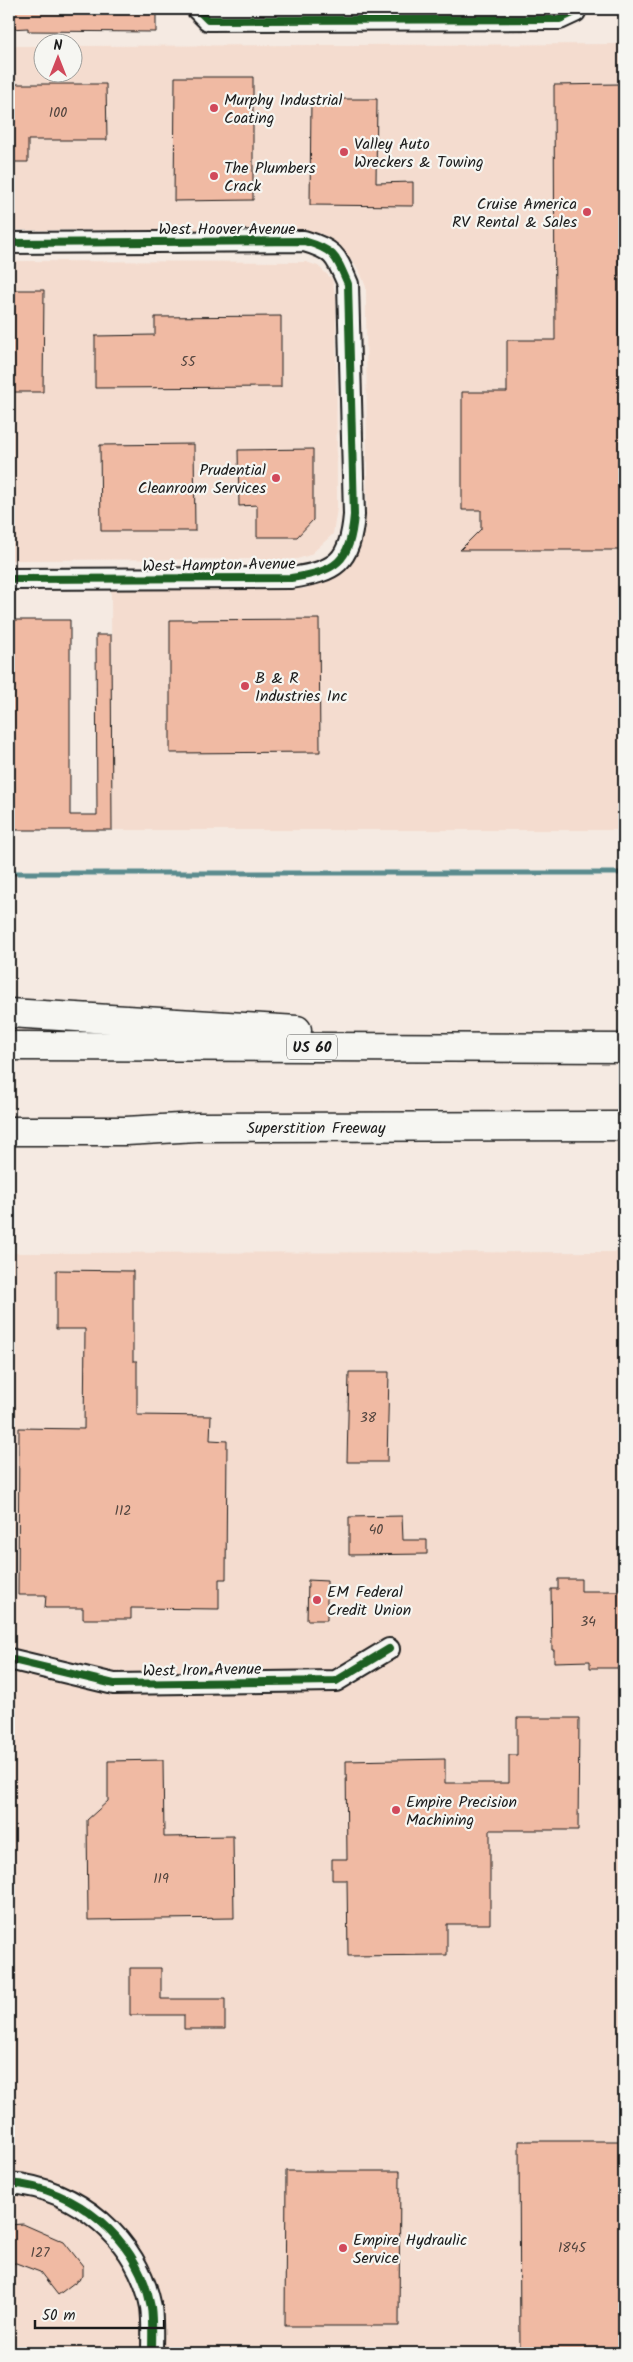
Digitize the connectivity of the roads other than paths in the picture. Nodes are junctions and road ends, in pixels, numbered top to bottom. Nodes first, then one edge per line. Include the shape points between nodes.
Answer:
1 (198, 9) edge
2 (576, 10) edge
3 (285, 14) edge
4 (433, 14) edge
5 (9, 243) edge
6 (351, 359) joint
7 (9, 579) edge
8 (9, 1013) edge
9 (9, 1046) edge
10 (620, 1048) edge
11 (619, 1126) edge
12 (9, 1131) edge
13 (126, 1131) junction
14 (9, 1139) edge
15 (389, 1649) dead end
16 (9, 1659) edge
17 (9, 2183) edge
18 (152, 2353) edge

1 - 3 street via 208,20
2 - 4 street via 560,19
3 - 4 street
5 - 6 street, West Hoover Avenue via 304,241 327,248 348,284
6 - 7 street, West Hampton Avenue via 352,539 338,564 315,574 290,578
8 - 10 highway
9 - 10 highway, US 60
11 - 13 highway, Superstition Freeway via 207,1127
12 - 13 highway, Superstition Freeway
13 - 14 highway
15 - 16 street, West Iron Avenue via 336,1681 114,1684
17 - 18 street via 31,2185 81,2205 112,2230 136,2265 151,2308

